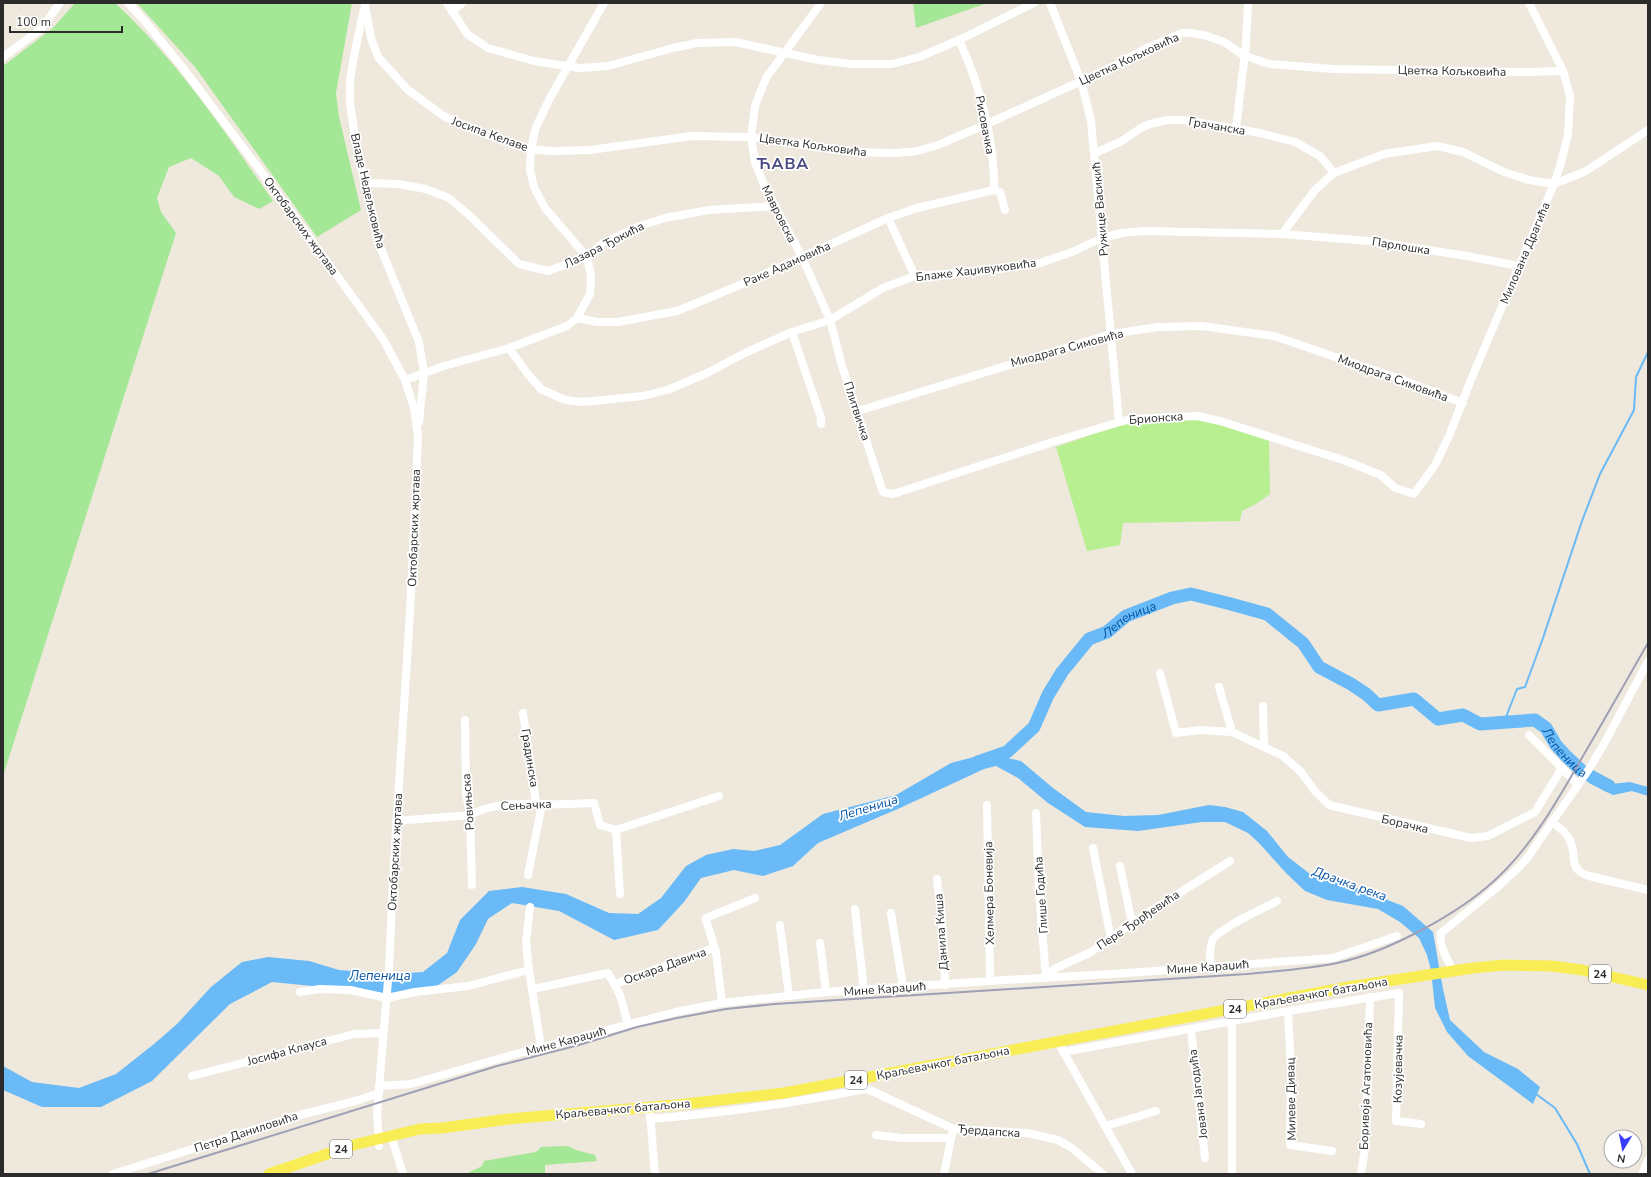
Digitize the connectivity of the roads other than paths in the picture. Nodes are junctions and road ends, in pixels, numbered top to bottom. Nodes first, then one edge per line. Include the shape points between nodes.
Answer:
1 (128, 3) edge
2 (447, 3) edge
3 (462, 3) edge
4 (604, 3) edge
5 (821, 3) edge
6 (1034, 3) edge
7 (1050, 3) edge
8 (1248, 3) edge
9 (1529, 3) edge
10 (365, 4) edge
11 (57, 5) edge
12 (452, 12) junction
13 (959, 40) junction
14 (784, 52) junction
15 (1243, 55) junction
16 (3, 57) edge
17 (568, 67) junction
18 (1563, 71) junction
19 (1081, 81) junction
20 (987, 124) junction
21 (1236, 129) junction
22 (1648, 130) edge
23 (751, 137) junction
24 (531, 149) junction
25 (1095, 153) junction
26 (1334, 172) junction
27 (365, 183) junction
28 (1554, 184) junction
29 (994, 190) junction
30 (775, 206) junction
31 (1005, 210) dead end
32 (888, 218) junction
33 (1282, 234) junction
34 (1102, 238) junction
35 (587, 257) junction
36 (802, 257) junction
37 (1519, 266) junction
38 (916, 276) junction
39 (577, 318) junction
40 (830, 320) junction
41 (792, 332) junction
42 (1112, 334) junction
43 (509, 348) junction
44 (424, 373) junction
45 (405, 380) junction
46 (1463, 403) junction
47 (858, 411) junction
48 (1120, 422) junction
49 (821, 424) dead end
50 (418, 437) junction
51 (893, 494) joint
52 (1414, 494) joint
53 (1648, 661) edge
54 (1160, 673) dead end
55 (1219, 687) dead end
56 (1264, 706) dead end
57 (523, 713) dead end
58 (465, 720) dead end
59 (1232, 732) junction
60 (1529, 735) dead end
61 (1264, 746) junction
62 (1562, 768) junction
63 (1578, 785) junction
64 (719, 796) dead end
65 (539, 803) junction
66 (987, 805) dead end
67 (1036, 813) dead end
68 (470, 815) junction
69 (396, 820) junction
70 (1552, 822) junction
71 (616, 830) junction
72 (1093, 848) dead end
73 (1230, 861) dead end
74 (1120, 866) dead end
75 (528, 875) dead end
76 (937, 879) dead end
77 (472, 885) dead end
78 (1648, 890) edge
79 (620, 894) dead end
80 (756, 898) dead end
81 (1277, 901) dead end
82 (530, 908) dead end
83 (855, 909) dead end
84 (891, 914) dead end
85 (1132, 923) junction
86 (780, 925) dead end
87 (1397, 936) dead end
88 (1111, 939) junction
89 (820, 943) dead end
90 (714, 948) junction
91 (1210, 967) junction
92 (529, 970) junction
93 (1452, 971) junction
94 (1046, 978) junction
95 (990, 980) junction
96 (616, 984) junction
97 (945, 985) junction
98 (1648, 985) edge
99 (903, 987) junction
100 (532, 989) junction
101 (864, 991) junction
102 (300, 992) dead end
103 (826, 992) junction
104 (387, 994) junction
105 (789, 996) junction
106 (1370, 997) junction
107 (722, 1003) junction
108 (1288, 1011) junction
109 (1232, 1021) junction
110 (628, 1024) junction
111 (1191, 1030) junction
112 (383, 1033) junction
113 (1058, 1042) junction
114 (541, 1048) junction
115 (1064, 1052) junction
116 (192, 1076) dead end
117 (850, 1081) junction
118 (866, 1089) junction
119 (379, 1090) junction
120 (1156, 1111) dead end
121 (650, 1113) junction
122 (1421, 1124) dead end
123 (1106, 1126) junction
124 (442, 1128) junction
125 (954, 1129) junction
126 (876, 1135) dead end
127 (951, 1138) junction
128 (378, 1142) junction
129 (393, 1142) junction
130 (1332, 1151) dead end
131 (1205, 1158) dead end
132 (1648, 1160) edge
133 (113, 1174) edge
134 (269, 1174) edge
135 (403, 1174) edge
136 (655, 1174) edge
137 (944, 1174) edge
138 (1103, 1174) edge
139 (1132, 1174) edge
140 (1232, 1174) edge
141 (1360, 1174) edge
142 (1642, 1174) edge

1 - 45 street, Октобарских жртава via 183,68 275,190 383,339
2 - 12 street
3 - 12 street
4 - 17 street
5 - 14 street, Мавровска
6 - 13 street
7 - 19 street, Ружице Васикић
8 - 15 street
9 - 18 street, Милована Драгића
10 - 24 street, Јосипа Келаве via 371,38 378,57 408,90 445,117
10 - 27 street, Владе Недељковића via 350,81 350,104
11 - 16 street via 36,34
12 - 17 street via 467,34 488,48 534,61
13 - 14 street via 919,57 892,64 853,64 818,60
13 - 20 street, Рисовачка via 975,78
14 - 17 street via 735,42 697,43 608,66
14 - 23 street, Мавровска via 761,89 755,106
15 - 18 street, Цветка Кољковића via 1269,64 1333,69
15 - 19 street, Цветка Кољковића via 1224,42 1204,35 1182,33
15 - 21 street
17 - 24 street via 536,127
18 - 28 street, Милована Драгића via 1570,96 1568,135
19 - 20 street, Цветка Кољковића
19 - 25 street, Ружице Васикић via 1091,121
20 - 23 street, Цветка Кољковића via 938,145 895,153 851,152
20 - 29 street, Рисовачка
21 - 25 street, Грачанска via 1184,120 1167,120 1141,128 1120,142
21 - 26 street, Грачанска via 1295,142 1320,156
22 - 28 street via 1586,171
23 - 24 street, Јосипа Келаве via 692,136 590,150
23 - 30 street, Мавровска via 755,162
24 - 35 street via 530,170 534,187 545,208
25 - 34 street, Ружице Васикић
26 - 28 street via 1384,154 1437,146 1463,152 1510,174
26 - 33 street via 1315,190
27 - 35 street, Лазара Ђокића via 398,184 426,189 449,198 519,264 548,271
27 - 44 street, Владе Недељковића via 379,244 419,342
28 - 37 street, Милована Драгића
29 - 31 street via 1000,192
29 - 32 street, Раке Адамовића via 917,208
30 - 35 street, Лазара Ђокића via 709,210 665,218 637,227 603,243
30 - 36 street, Мавровска
32 - 36 street, Раке Адамовића
32 - 38 street
33 - 34 street, Блаже Хаџивуковића via 1144,231
33 - 37 street, Парлошка via 1370,241
34 - 38 street, Блаже Хаџивуковића via 1040,263 986,271
34 - 42 street, Ружице Васикић
35 - 39 street via 591,276 590,294
36 - 39 street, Раке Адамовића via 677,311 618,322 597,322
36 - 40 street, Мавровска
37 - 46 street, Милована Драгића
38 - 40 street, Блаже Хаџивуковића via 883,288
39 - 43 street via 567,326
40 - 41 street, Блаже Хаџивуковића
40 - 47 street, Плитвичка via 842,366
41 - 43 street, Блаже Хаџивуковића via 670,389 643,396 583,402 565,400 541,389
41 - 49 street
42 - 46 street, Миодрага Симовића via 1158,327 1202,326 1274,336
42 - 47 street, Миодрага Симовића
42 - 48 street, Ружице Васикић
43 - 44 street
44 - 45 street
44 - 50 street, Владе Недељковића
45 - 50 street, Октобарских жртава via 414,408
46 - 52 street, Милована Драгића via 1435,465
47 - 51 street, Плитвичка via 883,492
48 - 51 street, Брионска via 1056,440
48 - 52 street, Брионска via 1130,419 1197,416 1220,421 1343,460 1382,475 1395,488
50 - 69 street, Октобарских жртава via 410,613
53 - 63 street
54 - 59 street, Борачка via 1176,733 1200,730
55 - 59 street
56 - 61 street
57 - 65 street, Градинска
58 - 68 street, Ровињска via 466,794
59 - 61 street, Борачка
60 - 62 street
61 - 62 street, Борачка via 1283,756 1301,772 1329,805 1471,838 1488,836 1534,812
62 - 63 street
63 - 70 street
64 - 71 street
65 - 68 street, Сењачка via 500,805
65 - 71 street, Сењачка via 594,803 600,825
65 - 75 street, Градинска
66 - 95 street, Хелмера Боневија
67 - 94 street, Глише Годића
68 - 69 street, Сењачка
68 - 77 street, Ровињска
69 - 104 street, Октобарских жртава
70 - 78 street via 1572,843 1574,862 1578,870 1589,876
70 - 93 street via 1518,868 1443,930 1441,946
71 - 79 street
72 - 88 street
73 - 85 street, Пере Ђорђевића
74 - 85 street
76 - 97 street, Данила Киша
80 - 90 street via 706,918
81 - 91 street via 1216,935 1211,944
82 - 92 street via 526,942
83 - 101 street
84 - 99 street
85 - 88 street, Пере Ђорђевића
86 - 105 street
87 - 91 street, Мине Караџић via 1333,958
88 - 94 street, Пере Ђорђевића via 1054,969
89 - 103 street
90 - 96 street, Оскара Давича
90 - 107 street
91 - 94 street, Мине Караџић
92 - 100 street
92 - 104 street via 468,986
93 - 98 main road, 24 via 1504,965 1536,965 1582,970
93 - 113 main road, Краљевачког батаљона / 24
94 - 95 street, Мине Караџић
95 - 97 street, Мине Караџић
96 - 100 street, Оскара Давича via 608,973
96 - 110 street, Оскара Давича
97 - 99 street, Мине Караџић
99 - 101 street, Мине Караџић
100 - 114 street
101 - 103 street, Мине Караџић
102 - 104 street via 320,989
103 - 105 street, Мине Караџић
104 - 112 street, Октобарских жртава
105 - 107 street, Мине Караџић
106 - 108 street
106 - 122 street, Козујевачка via 1399,993 1396,1121
106 - 141 street, Боривоја Агатоновића via 1366,1141
107 - 110 street, Мине Караџић
108 - 109 street
108 - 130 street, Милеве Дивац via 1290,1145
109 - 111 street
109 - 140 street
110 - 114 street, Мине Караџић
111 - 115 street
111 - 131 street, Јована Јагодића
112 - 116 street, Јосифа Клауса via 354,1034
112 - 119 street, Октобарских жртава
113 - 115 street
113 - 117 main road, Краљевачког батаљона / 24
114 - 119 street, Мине Караџић via 411,1084
115 - 123 street
117 - 118 street, Ђердапска
117 - 121 main road, Краљевачког батаљона / 24
118 - 121 street via 795,1103 711,1114
118 - 125 street, Ђердапска
119 - 128 street, Октобарских жртава
119 - 133 street, Петра Даниловића via 359,1100 300,1115
120 - 123 street
121 - 124 main road, Краљевачког батаљона / 24 via 508,1119
121 - 136 street
123 - 139 street
124 - 128 main road, Краљевачког батаљона / 24 via 420,1129
124 - 129 main road, Краљевачког батаљона / 24 via 425,1135
125 - 127 street
125 - 138 street, Ђердапска via 1027,1133 1051,1137 1072,1148
126 - 127 street
127 - 137 street
128 - 129 main road, Краљевачког батаљона / 24
128 - 134 main road, Краљевачког батаљона / 24 via 331,1152
129 - 135 street
132 - 142 street

